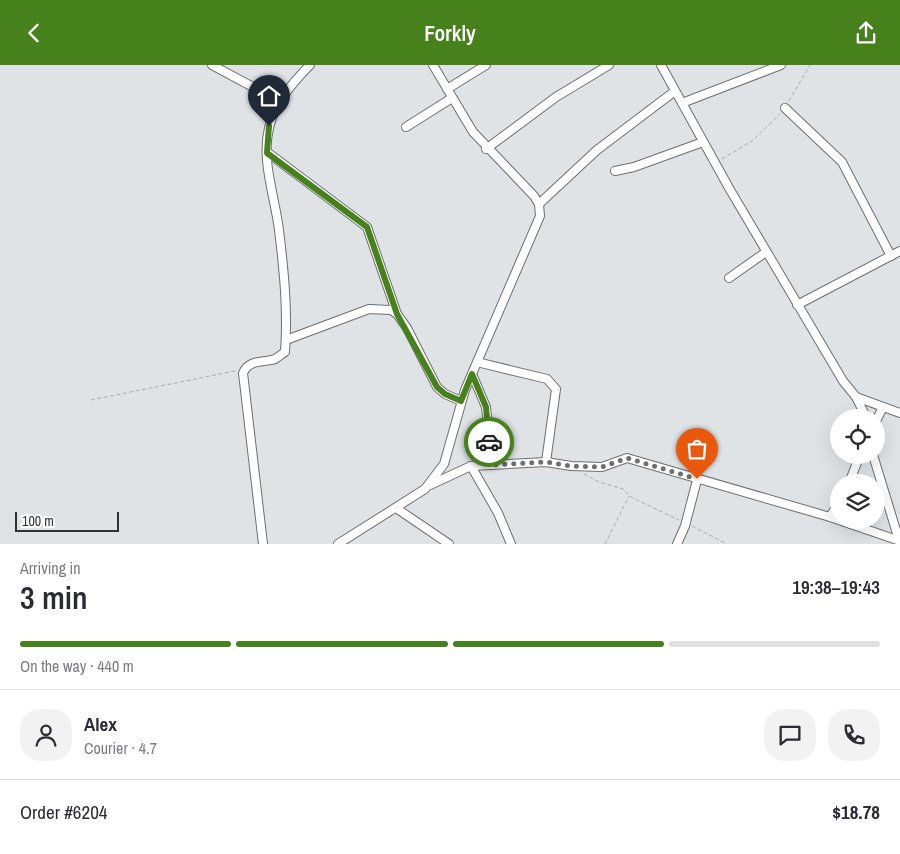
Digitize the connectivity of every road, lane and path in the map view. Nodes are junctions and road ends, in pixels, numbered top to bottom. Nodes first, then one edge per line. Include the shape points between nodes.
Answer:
1 (212, 65) edge
2 (310, 65) edge
3 (433, 65) edge
4 (486, 65) edge
5 (609, 65) edge
6 (662, 65) edge
7 (781, 65) edge
8 (810, 65) edge
9 (447, 89) junction
10 (675, 91) junction
11 (452, 98) junction
12 (281, 102) junction
13 (682, 103) junction
14 (785, 108) junction
15 (406, 127) dead end
16 (703, 141) junction
17 (486, 149) junction
18 (267, 153) junction
19 (715, 163) junction
20 (615, 171) dead end
21 (539, 205) junction
22 (900, 251) edge
23 (766, 252) junction
24 (891, 256) junction
25 (729, 278) dead end
26 (797, 305) junction
27 (397, 314) junction
28 (286, 340) junction
29 (478, 362) junction
30 (246, 367) junction
31 (472, 374) junction
32 (856, 397) junction
33 (92, 400) dead end
34 (461, 401) junction
35 (883, 407) joint
36 (862, 409) edge
37 (900, 413) edge
38 (546, 462) junction
39 (876, 464) edge
40 (492, 465) junction
41 (471, 466) junction
42 (571, 466) junction
43 (697, 479) junction
44 (430, 485) junction
45 (630, 495) junction
46 (396, 508) junction
47 (830, 517) edge
48 (686, 524) junction
49 (864, 529) edge
50 (899, 541) edge
51 (263, 544) edge
52 (338, 544) edge
53 (449, 544) edge
54 (511, 544) edge
55 (606, 544) edge
56 (677, 544) edge
57 (727, 544) edge

1 - 12 street
2 - 12 street
3 - 9 street
4 - 9 street
5 - 17 street via 556,97
6 - 10 street
7 - 13 street
8 - 14 path
9 - 11 street
10 - 13 street
10 - 21 street via 597,150
11 - 15 street
11 - 17 street
12 - 18 street via 269,126
13 - 16 street
14 - 19 path via 752,141
14 - 24 street via 842,162
16 - 19 street
16 - 20 street
17 - 21 street via 534,196
18 - 27 street via 367,227
18 - 28 street via 288,317
19 - 23 street
21 - 29 street via 536,227
22 - 24 street
23 - 25 street
23 - 26 street
24 - 26 street
26 - 32 street
27 - 28 street via 391,310 369,309
27 - 34 street via 437,387
28 - 30 street via 285,352 275,359
29 - 31 street
29 - 38 street via 547,379 554,384
30 - 33 path via 230,373
30 - 51 street via 243,373
31 - 34 street
31 - 40 street via 486,407
32 - 35 street
32 - 36 street
34 - 44 street via 444,465
35 - 37 street
38 - 40 street
38 - 42 street
39 - 50 street
40 - 41 street
41 - 44 street
41 - 54 street via 494,505
42 - 43 street via 602,467 627,458
42 - 45 path
43 - 47 street
43 - 48 street
44 - 46 street
45 - 48 path
45 - 55 path
46 - 52 street
46 - 53 street
48 - 56 street
48 - 57 path
49 - 50 street

